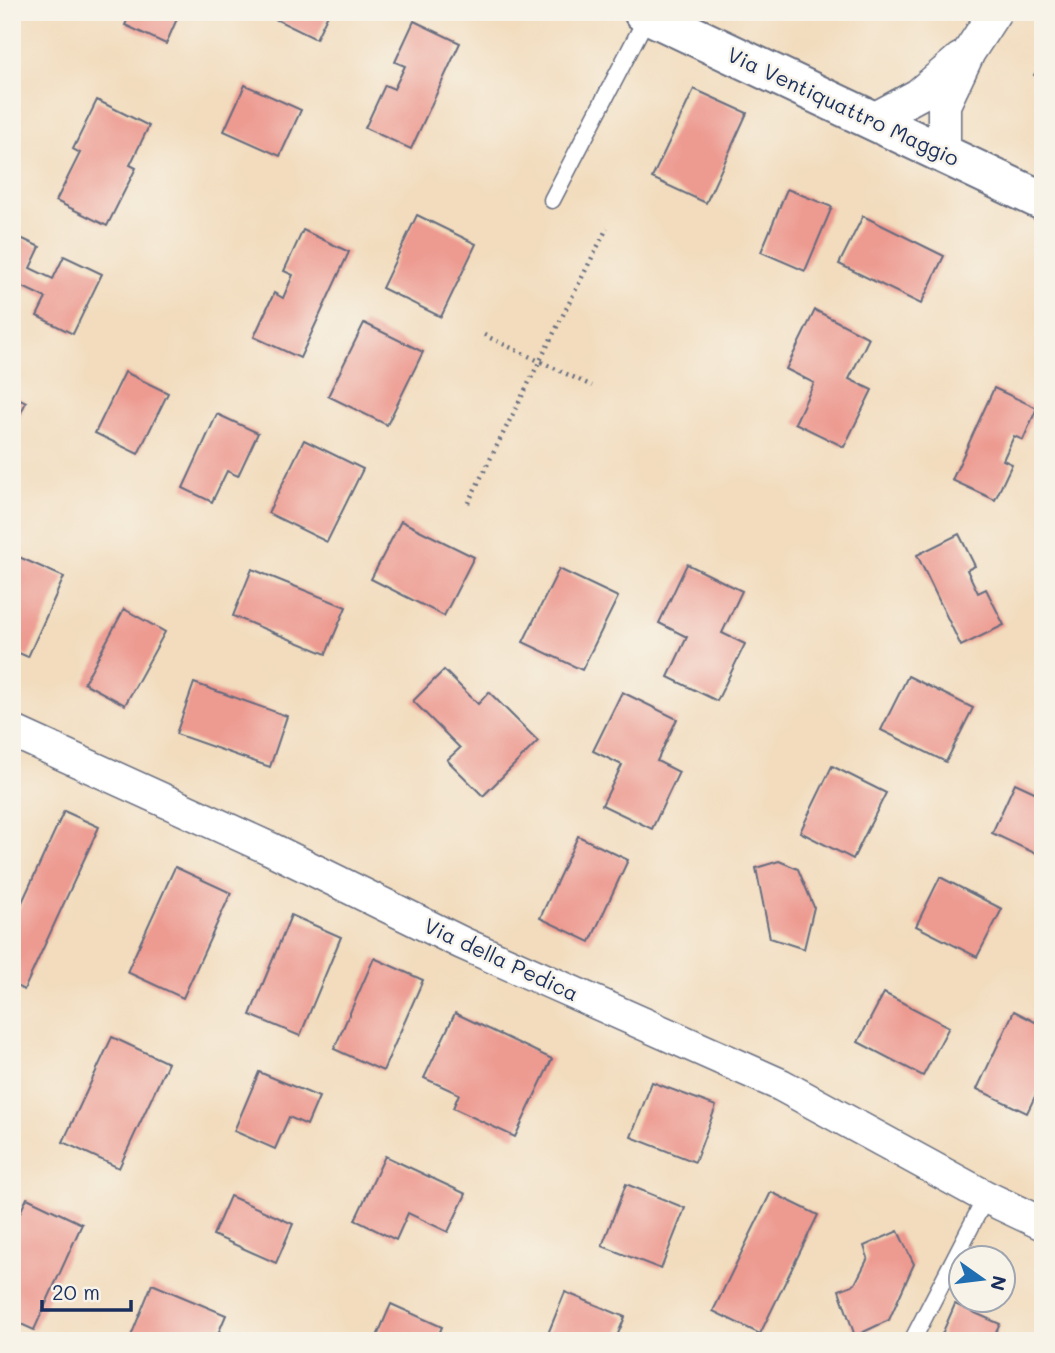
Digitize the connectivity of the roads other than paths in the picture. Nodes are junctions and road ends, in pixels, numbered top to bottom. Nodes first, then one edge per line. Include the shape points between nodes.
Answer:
1 (995, 12) edge
2 (645, 13) edge
3 (969, 52) junction
4 (872, 120) junction
5 (944, 155) junction
6 (552, 201) dead end
7 (1043, 201) edge
8 (12, 731) edge
9 (986, 1197) junction
10 (1043, 1224) edge
11 (912, 1341) edge

1 - 3 street
2 - 4 main road, Via Ventiquattro Maggio
2 - 6 lane
3 - 4 street via 918,95
3 - 5 street via 944,105
4 - 5 main road, Via Ventiquattro Maggio
5 - 7 main road, Via Ventiquattro Maggio
8 - 9 street, Via della Pedica via 500,960 781,1085
9 - 10 street, Via della Pedica
9 - 11 lane

